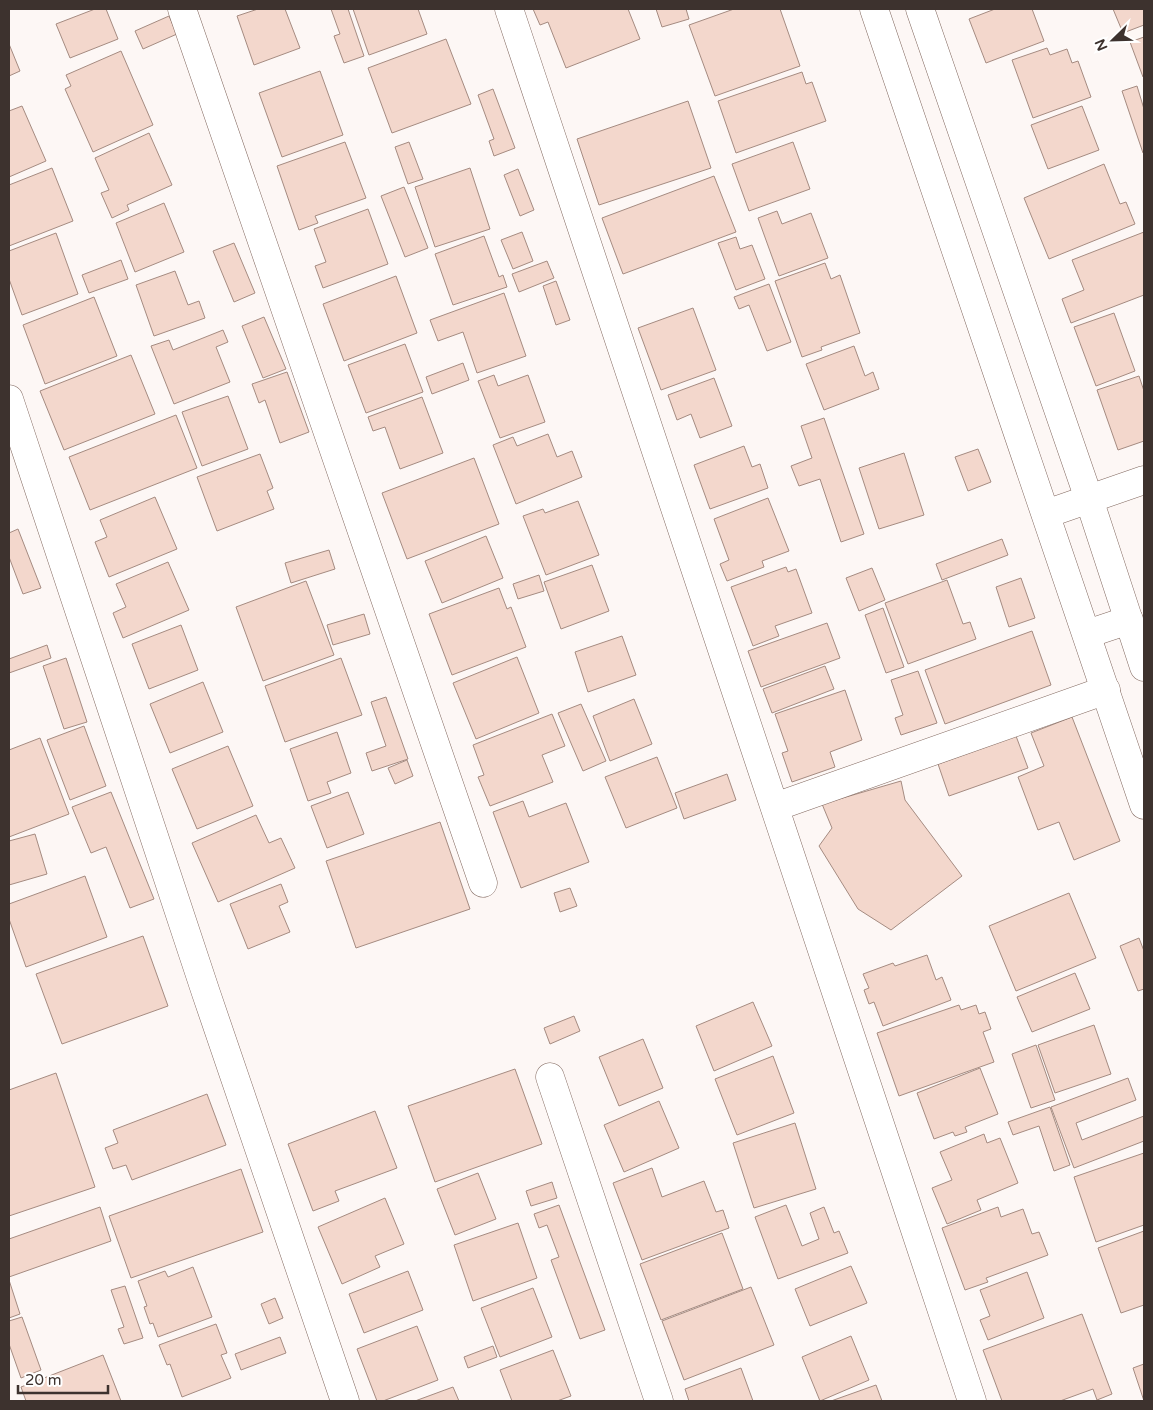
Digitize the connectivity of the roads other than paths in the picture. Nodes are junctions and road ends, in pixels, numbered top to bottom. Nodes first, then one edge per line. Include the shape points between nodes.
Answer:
1 (182, 9) edge
2 (509, 9) edge
3 (874, 9) edge
4 (920, 9) edge
5 (9, 398) edge
6 (1144, 480) edge
7 (1089, 499) junction
8 (1046, 514) junction
9 (1129, 620) junction
10 (1087, 634) junction
11 (1144, 667) edge
12 (1106, 690) junction
13 (1144, 805) edge
14 (775, 807) junction
15 (483, 883) dead end
16 (550, 1077) dead end
17 (345, 1401) edge
18 (659, 1401) edge
19 (972, 1401) edge

1 - 15 street
2 - 14 street
3 - 8 street
4 - 7 street
5 - 17 street
6 - 7 street
7 - 8 street
7 - 9 street
8 - 10 street
9 - 10 street
9 - 11 street
10 - 12 street
12 - 13 street
12 - 14 street
14 - 19 street
16 - 18 street

